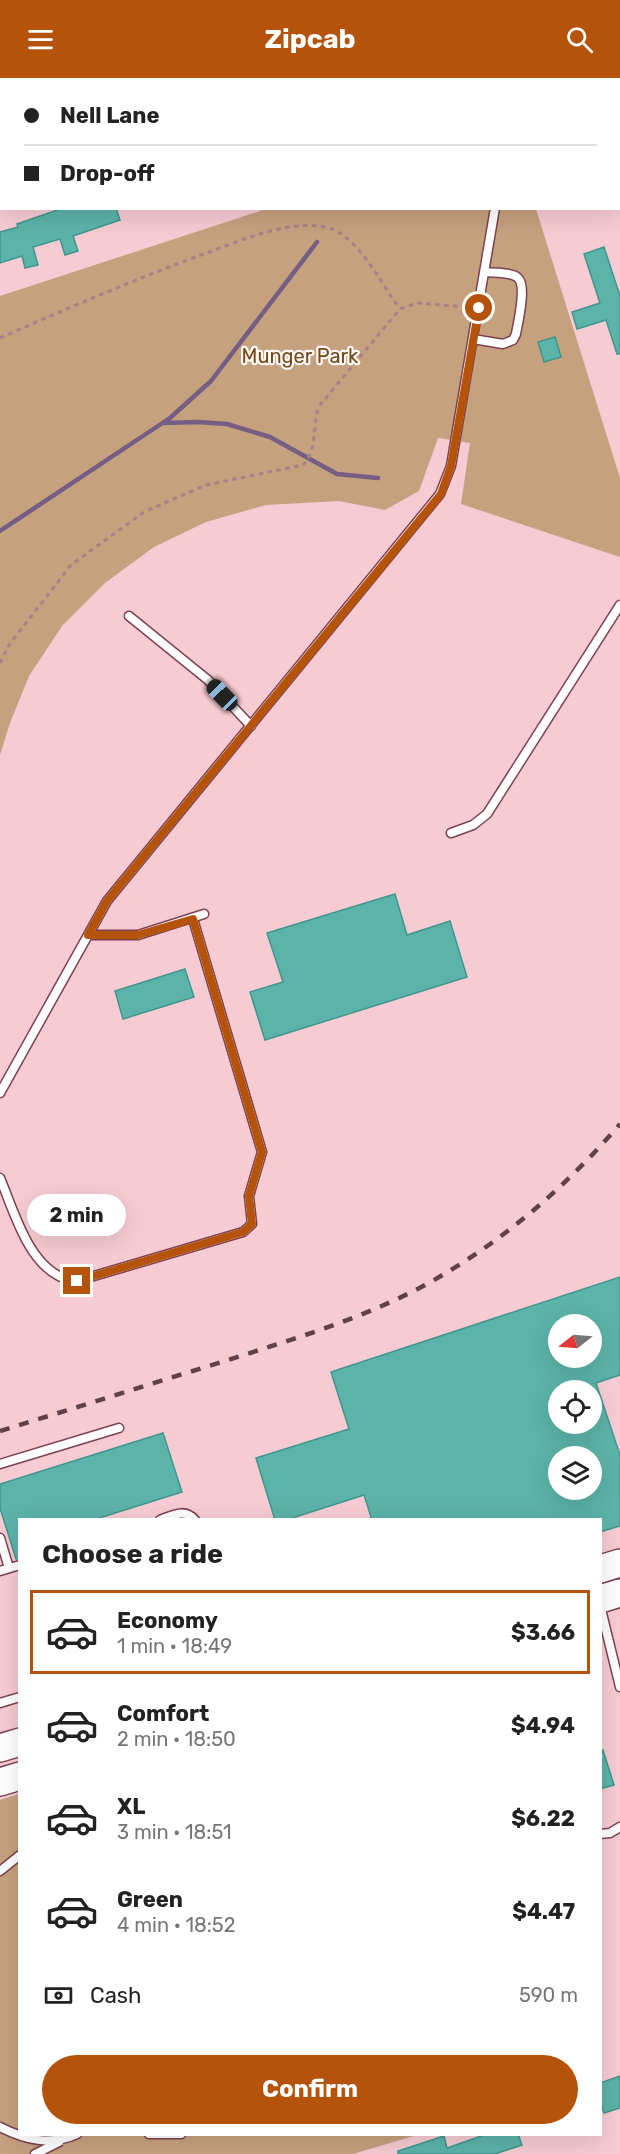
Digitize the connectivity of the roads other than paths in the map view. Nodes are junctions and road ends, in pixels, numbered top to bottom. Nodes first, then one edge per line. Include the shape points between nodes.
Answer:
1 (495, 210) edge
2 (485, 272) junction
3 (473, 339) junction
4 (620, 605) edge
5 (129, 616) dead end
6 (251, 726) junction
7 (451, 833) dead end
8 (204, 914) dead end
9 (193, 919) junction
10 (88, 935) junction
11 (0, 1093) edge
12 (0, 1178) edge
13 (118, 1428) dead end
14 (0, 1464) edge
15 (166, 1518) edge
16 (193, 1518) edge
17 (0, 1538) edge
18 (620, 1563) edge
19 (18, 1566) edge
20 (9, 1568) junction
21 (602, 1568) edge
22 (0, 1571) edge
23 (620, 1593) edge
24 (602, 1598) edge
25 (602, 1611) edge
26 (616, 1652) edge
27 (620, 1687) edge
28 (18, 1698) edge
29 (0, 1703) edge
30 (18, 1743) edge
31 (0, 1748) edge
32 (18, 1777) edge
33 (0, 1782) edge
34 (620, 1827) edge
35 (602, 1834) edge
36 (18, 1857) edge
37 (0, 1871) edge
38 (0, 2127) edge
39 (18, 2135) edge
40 (23, 2136) edge
41 (75, 2136) edge
42 (59, 2141) junction
43 (35, 2154) edge

1 - 2 lane
2 - 3 lane
2 - 3 lane via 515,276 522,284 516,334 503,344
3 - 6 lane via 451,466 441,494
4 - 7 lane via 487,814 473,825
5 - 6 lane via 208,680
6 - 10 lane via 107,901
8 - 9 lane
9 - 10 lane via 138,935
9 - 12 lane via 262,1152 249,1196 252,1224 243,1232 77,1281 60,1277 41,1262 19,1224
10 - 11 lane
13 - 14 lane
15 - 16 lane via 183,1512
17 - 20 lane
18 - 21 main road
19 - 20 lane
20 - 22 lane
23 - 24 main road
25 - 26 lane
26 - 27 lane
28 - 29 lane
30 - 31 main road
32 - 33 main road
34 - 35 lane
36 - 37 lane
38 - 39 lane
40 - 42 lane
41 - 42 lane
42 - 43 lane

